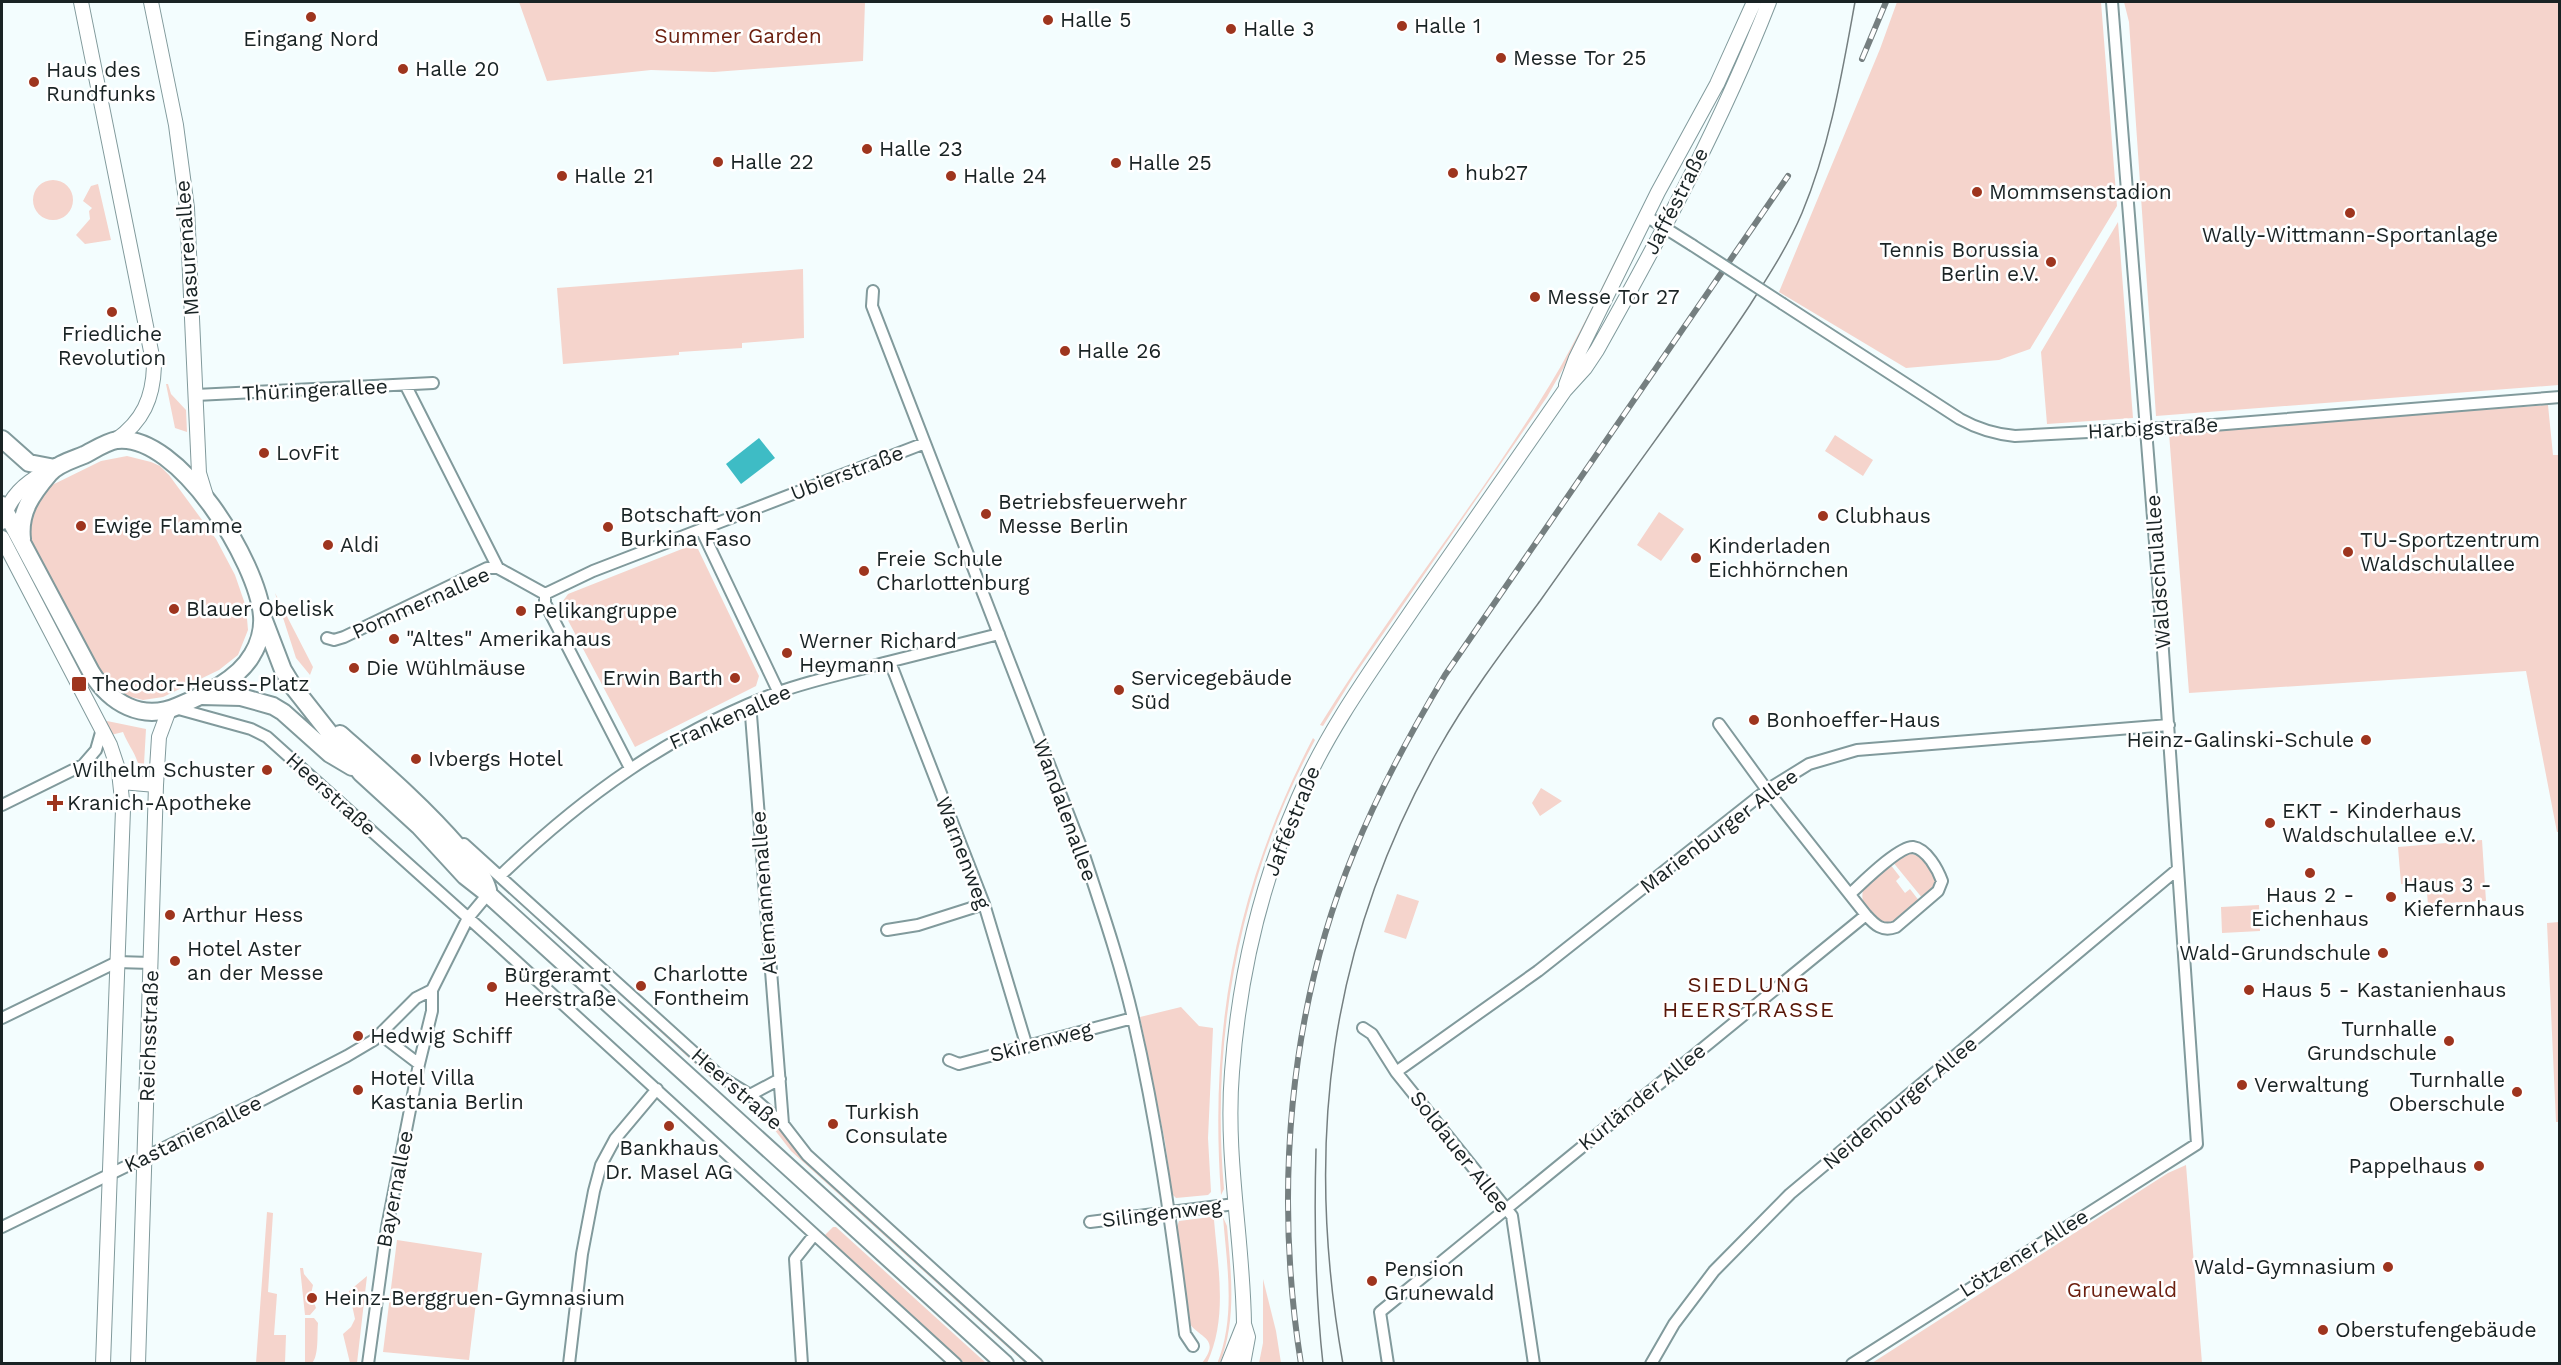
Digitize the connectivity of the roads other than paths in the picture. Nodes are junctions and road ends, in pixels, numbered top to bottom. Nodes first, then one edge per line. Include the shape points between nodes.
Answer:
1 (81, 2) edge
2 (151, 2) edge
3 (1755, 2) edge
4 (1769, 2) edge
5 (2112, 2) edge
6 (1646, 216) junction
7 (1664, 227) junction
8 (873, 291) dead end
9 (433, 383) dead end
10 (406, 386) junction
11 (1564, 390) junction
12 (196, 395) junction
13 (2559, 397) edge
14 (2145, 428) junction
15 (2, 439) edge
16 (116, 440) junction
17 (925, 443) junction
18 (54, 469) junction
19 (206, 496) junction
20 (3, 513) edge
21 (702, 529) junction
22 (2, 538) edge
23 (22, 539) junction
24 (498, 568) junction
25 (545, 594) junction
26 (262, 615) junction
27 (999, 634) junction
28 (327, 638) dead end
29 (890, 662) junction
30 (779, 693) junction
31 (202, 696) junction
32 (747, 706) junction
33 (171, 709) junction
34 (313, 711) junction
35 (1719, 724) dead end
36 (2169, 725) junction
37 (102, 729) junction
38 (630, 768) junction
39 (361, 773) junction
40 (121, 782) junction
41 (156, 785) junction
42 (1767, 790) junction
43 (2, 805) edge
44 (434, 819) junction
45 (2178, 869) junction
46 (500, 876) junction
47 (488, 894) junction
48 (1850, 894) junction
49 (984, 904) junction
50 (1866, 915) junction
51 (468, 918) junction
52 (887, 930) dead end
53 (117, 962) junction
54 (151, 963) junction
55 (432, 990) junction
56 (2, 1018) edge
57 (1133, 1018) junction
58 (1362, 1028) dead end
59 (381, 1035) junction
60 (1027, 1047) junction
61 (949, 1060) dead end
62 (419, 1064) junction
63 (1396, 1072) junction
64 (780, 1079) junction
65 (657, 1089) junction
66 (750, 1095) junction
67 (783, 1125) junction
68 (2197, 1144) joint
69 (144, 1157) junction
70 (109, 1174) junction
71 (1235, 1204) junction
72 (1506, 1208) junction
73 (1170, 1212) junction
74 (1090, 1222) dead end
75 (2, 1227) edge
76 (814, 1235) junction
77 (1244, 1324) junction
78 (1193, 1346) dead end
79 (103, 1364) edge
80 (138, 1364) edge
81 (368, 1364) edge
82 (569, 1364) edge
83 (802, 1364) edge
84 (956, 1364) edge
85 (1005, 1364) edge
86 (1037, 1364) edge
87 (1228, 1364) edge
88 (1243, 1364) edge
89 (1388, 1364) edge
90 (1534, 1364) edge
91 (1651, 1364) edge
92 (1852, 1364) edge

1 - 16 main road via 154,366 151,396 144,412 132,429
2 - 12 main road, Masurenallee via 176,126 187,208
3 - 6 main road, Jafféstraße via 1717,84
4 - 7 main road, Jafféstraße via 1731,91
5 - 14 street, Waldschulallee
6 - 7 street
6 - 11 main road, Jafféstraße
7 - 11 main road, Jafféstraße via 1597,351
7 - 14 street, Harbigstraße, bridge via 1979,429 2015,436
8 - 17 street, Wandalenallee via 872,306
9 - 10 street, Thüringerallee
10 - 12 street, Thüringerallee
10 - 24 street
11 - 71 main road, Jafféstraße via 1361,685 1328,738 1289,820 1258,910 1241,991 1231,1076
12 - 19 main road, Masurenallee via 199,473
13 - 14 street, Harbigstraße
14 - 36 street, Waldschulallee
15 - 18 main road via 29,463
16 - 18 main road
16 - 19 main road via 143,446 163,456
17 - 21 street, Ubierstraße
17 - 27 street, Wandalenallee
18 - 20 main road via 26,484
18 - 23 main road via 26,505
19 - 26 main road via 245,563
20 - 23 main road
21 - 25 street, Ubierstraße
21 - 30 street
22 - 37 main road
23 - 33 main road via 99,685 128,708
24 - 25 street, Pommernallee
24 - 28 street, Pommernallee via 487,568 344,637
25 - 38 street via 545,603
26 - 31 main road via 258,642 246,664
26 - 34 main road, Heerstraße via 283,670
27 - 29 street, Frankenallee
27 - 57 street, Wandalenallee via 1083,852
29 - 30 street, Frankenallee
29 - 49 street, Warnenweg
30 - 32 street, Frankenallee
31 - 33 main road
31 - 39 main road, Heerstraße via 241,697 273,706 330,754
32 - 38 street, Frankenallee via 690,732
32 - 64 street, Alemannenallee via 751,715
33 - 41 main road, Reichsstraße via 159,737
33 - 51 street, Heerstraße via 215,717 264,734
34 - 39 main road, Heerstraße
34 - 44 main road, Heerstraße
35 - 42 street
36 - 42 street, Marienburger Allee via 1857,750 1809,764
36 - 45 street, Waldschulallee
37 - 40 main road, Reichsstraße
37 - 43 street via 96,750 83,765
38 - 46 street, Frankenallee via 571,811
39 - 47 main road, Heerstraße
40 - 41 main road
40 - 53 main road, Reichsstraße
41 - 54 main road, Reichsstraße
42 - 48 street
42 - 63 street, Marienburger Allee via 1538,971
44 - 46 street, Heerstraße
44 - 47 main road, Heerstraße via 483,878
45 - 68 street, Waldschulallee
45 - 91 street, Neidenburger Allee via 1790,1194 1714,1271 1674,1324
46 - 66 street, Heerstraße via 721,1077
47 - 51 street
47 - 85 main road, Heerstraße
48 - 50 street
48 - 50 street via 1901,850 1912,847 1923,851 1938,870 1942,881 1938,891 1896,927 1876,927
49 - 52 street via 918,925
49 - 60 street, Warnenweg
50 - 72 street, Kurländer Allee
51 - 55 street, Bayernallee
51 - 65 street, Heerstraße
53 - 54 street
53 - 56 street
53 - 70 main road, Reichsstraße
54 - 69 main road, Reichsstraße
55 - 59 street, Kastanienallee via 416,998
55 - 62 street, Bayernallee via 432,1011
57 - 60 street, Skirenweg
57 - 73 street, Wandalenallee
58 - 63 street, Soldauer Allee via 1372,1034
59 - 62 street
59 - 69 street, Kastanienallee via 294,1084
60 - 61 street, Skirenweg via 959,1064
62 - 81 street, Bayernallee via 387,1227
63 - 72 street, Soldauer Allee
64 - 66 street
64 - 67 street, Alemannenallee
65 - 76 street, Heerstraße
65 - 82 street via 615,1138 601,1165 582,1254
66 - 67 street, Heerstraße
67 - 86 street, Heerstraße via 807,1155
68 - 92 street, Lötzener Allee
69 - 70 street, Kastanienallee
69 - 80 main road, Reichsstraße
70 - 75 street, Kastanienallee
70 - 79 main road, Reichsstraße
71 - 73 street, Silingenweg
71 - 77 main road, Jafféstraße
72 - 89 street, Kurländer Allee via 1380,1312
72 - 90 street, Soldauer Allee via 1512,1216
73 - 74 street, Silingenweg
73 - 78 street, Wandalenallee via 1185,1334
76 - 83 street via 795,1259
76 - 84 street, Heerstraße
77 - 87 main road, Jafféstraße
77 - 88 main road, Jafféstraße via 1248,1337

